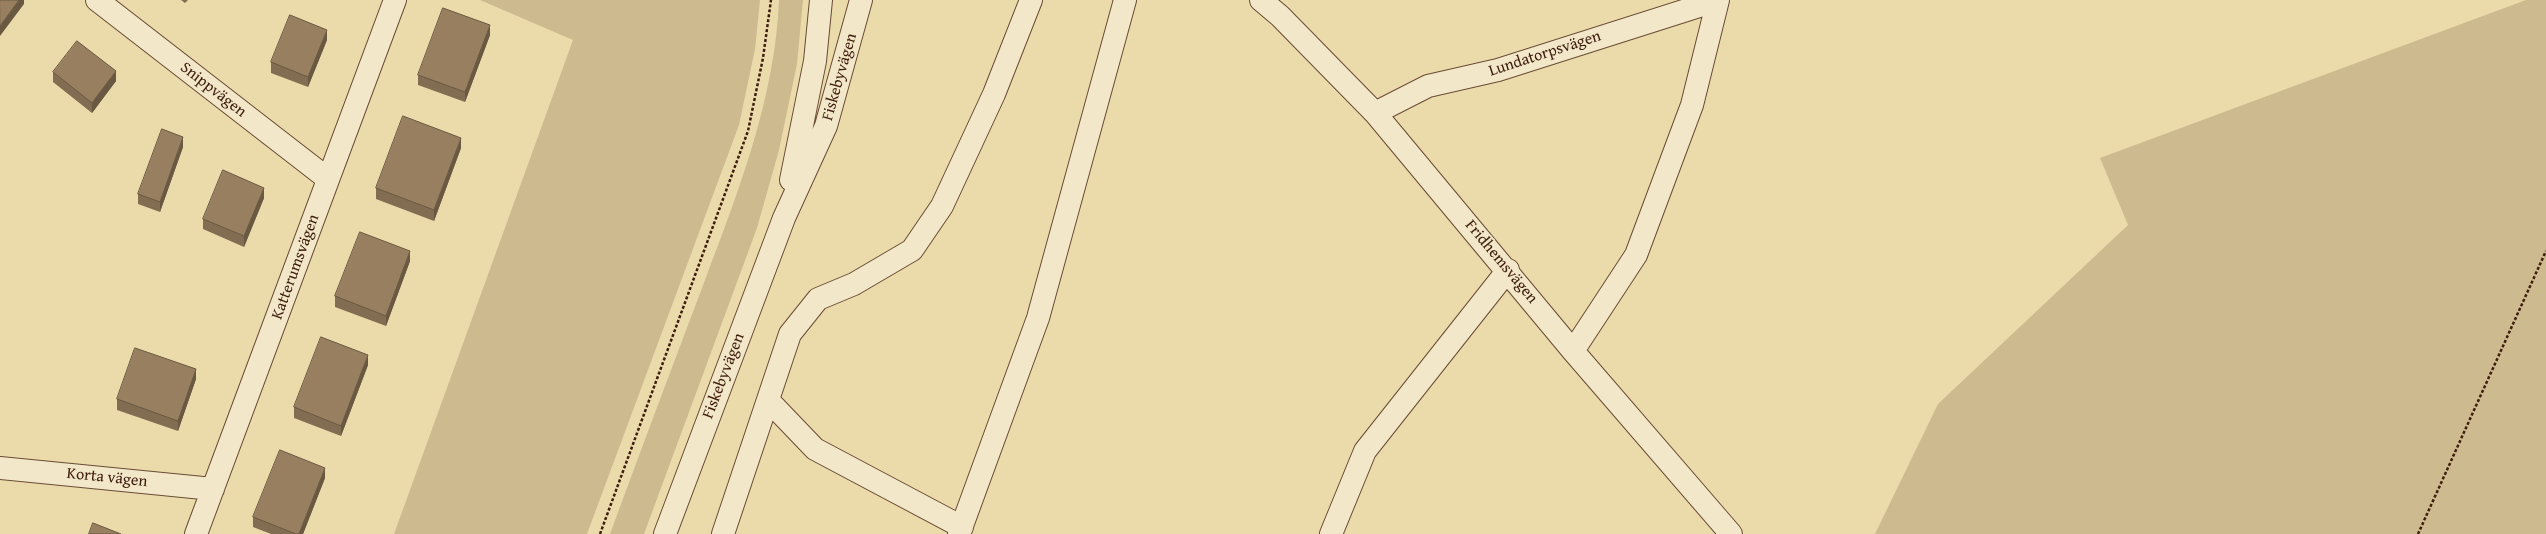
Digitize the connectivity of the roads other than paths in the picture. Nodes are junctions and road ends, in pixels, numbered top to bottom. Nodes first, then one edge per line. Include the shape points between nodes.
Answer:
1 (97, 0) edge
2 (395, 0) edge
3 (821, 0) edge
4 (860, 0) edge
5 (1031, 0) edge
6 (1125, 0) edge
7 (1261, 0) edge
8 (1718, 0) edge
9 (1375, 113) junction
10 (328, 179) junction
11 (784, 218) junction
12 (1508, 270) junction
13 (1573, 350) junction
14 (768, 400) junction
15 (0, 468) edge
16 (213, 489) junction
17 (960, 531) edge
18 (196, 534) edge
19 (665, 534) edge
20 (723, 534) edge
21 (1331, 534) edge
22 (1731, 534) edge

1 - 10 street, Snippvägen
2 - 10 street, Katterumsvägen
3 - 11 street, Fiskebyvägen via 815,61
4 - 11 street, Fiskebyvägen via 826,126
5 - 14 street via 994,94 942,206 912,250 854,284 818,299 790,334
6 - 17 street via 1038,318
7 - 9 street, Fridhemsvägen via 1280,16
8 - 9 street, Lundatorpsvägen via 1498,70 1428,86
8 - 13 street via 1692,105 1636,256
9 - 12 street, Fridhemsvägen
10 - 16 street, Katterumsvägen
11 - 19 street, Fiskebyvägen
12 - 13 street, Fridhemsvägen
12 - 21 street via 1365,451
13 - 22 street, Fridhemsvägen
14 - 17 street via 815,449
14 - 20 street
15 - 16 street, Korta vägen
16 - 18 street, Katterumsvägen

